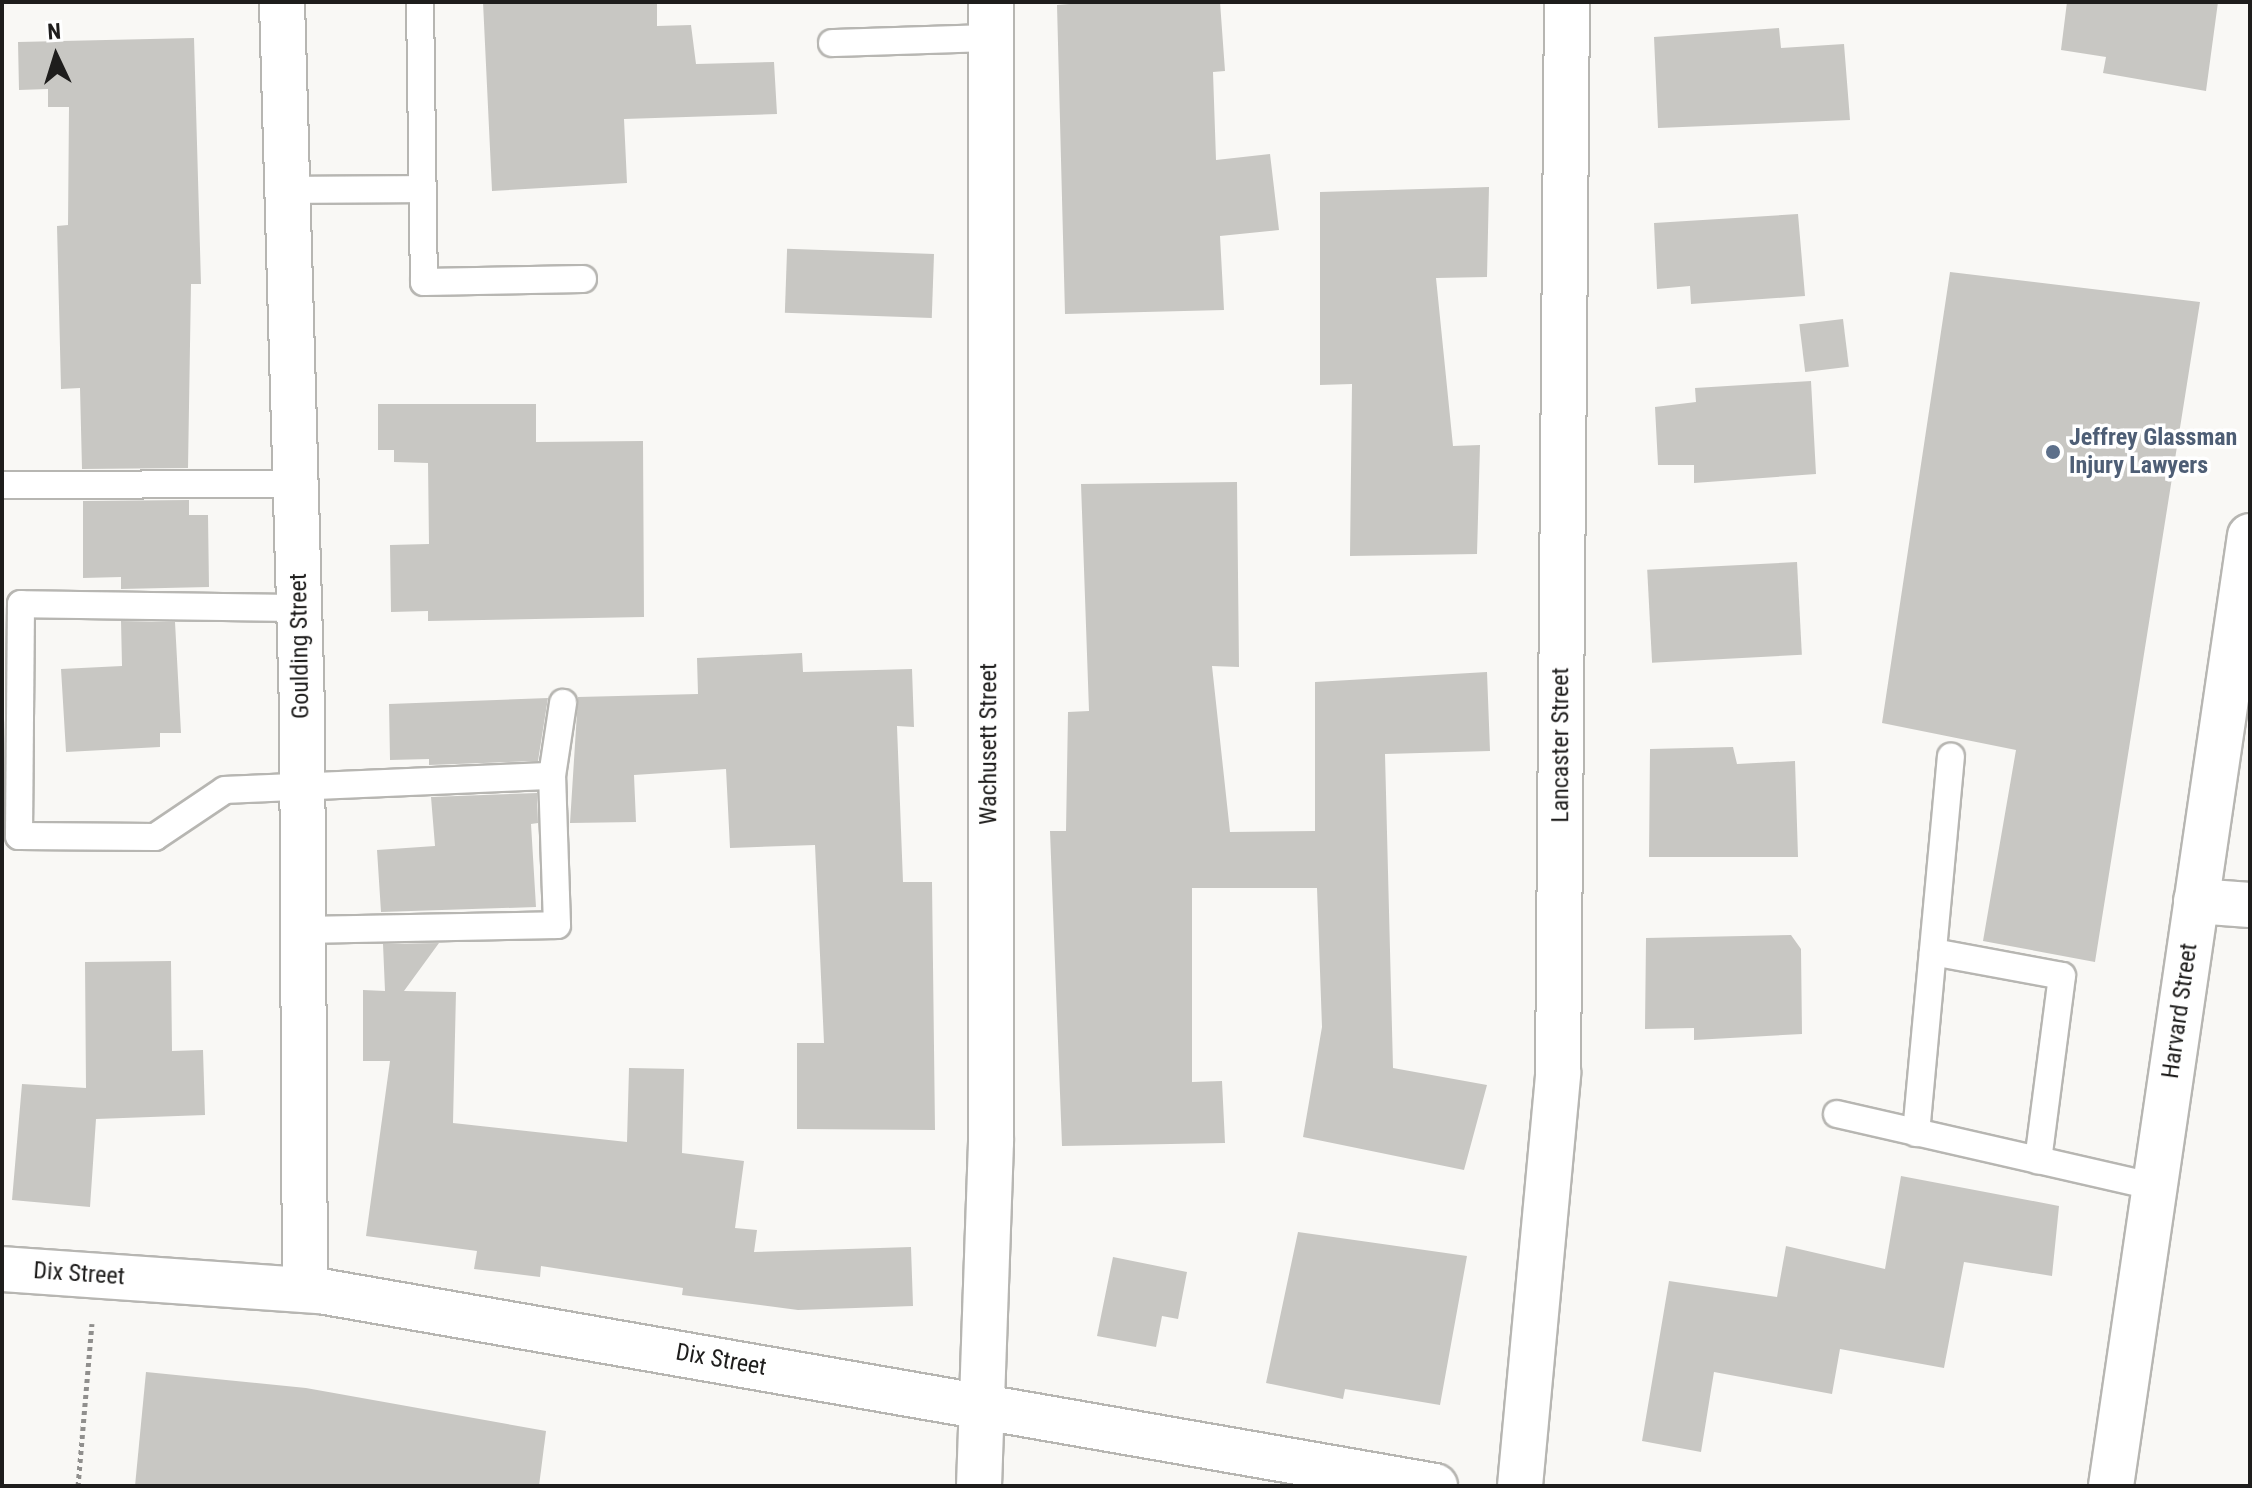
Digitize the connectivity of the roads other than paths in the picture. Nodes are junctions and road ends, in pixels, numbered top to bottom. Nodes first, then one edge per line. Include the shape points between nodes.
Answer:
1 (282, 2) edge
2 (420, 2) edge
3 (1567, 2) edge
4 (991, 20) edge
5 (832, 43) dead end
6 (422, 189) junction
7 (287, 190) junction
8 (583, 279) dead end
9 (296, 484) junction
10 (2, 485) edge
11 (2250, 536) edge
12 (299, 608) junction
13 (563, 703) dead end
14 (1951, 757) dead end
15 (552, 776) junction
16 (302, 788) junction
17 (2196, 901) junction
18 (2250, 905) edge
19 (303, 930) junction
20 (1933, 952) junction
21 (1837, 1114) dead end
22 (1916, 1133) junction
23 (2038, 1160) junction
24 (2155, 1187) junction
25 (2, 1269) edge
26 (305, 1290) junction
27 (983, 1405) junction
28 (979, 1486) edge
29 (1435, 1486) edge
30 (1520, 1486) edge
31 (2111, 1486) edge

1 - 7 street, Goulding Street
2 - 6 lane
3 - 30 street, Lancaster Street via 1558,1073
4 - 5 lane
4 - 27 street, Wachusett Street via 991,1142
6 - 7 lane
6 - 8 lane via 424,282
7 - 9 street, Goulding Street
9 - 10 lane
9 - 12 street, Goulding Street
11 - 17 street, Harvard Street
12 - 16 street, Goulding Street
12 - 16 lane via 21,604 19,836 155,837 225,790
13 - 15 lane
14 - 20 lane
15 - 16 lane
15 - 19 lane via 557,925
16 - 19 street, Goulding Street
17 - 18 street
17 - 24 street, Harvard Street
19 - 26 street, Goulding Street
20 - 22 lane
20 - 23 lane via 2062,976
21 - 22 lane
22 - 23 lane
23 - 24 lane
24 - 31 street, Harvard Street
25 - 26 street, Dix Street
26 - 27 street, Dix Street
27 - 28 street, Wachusett Street
27 - 29 street, Dix Street

